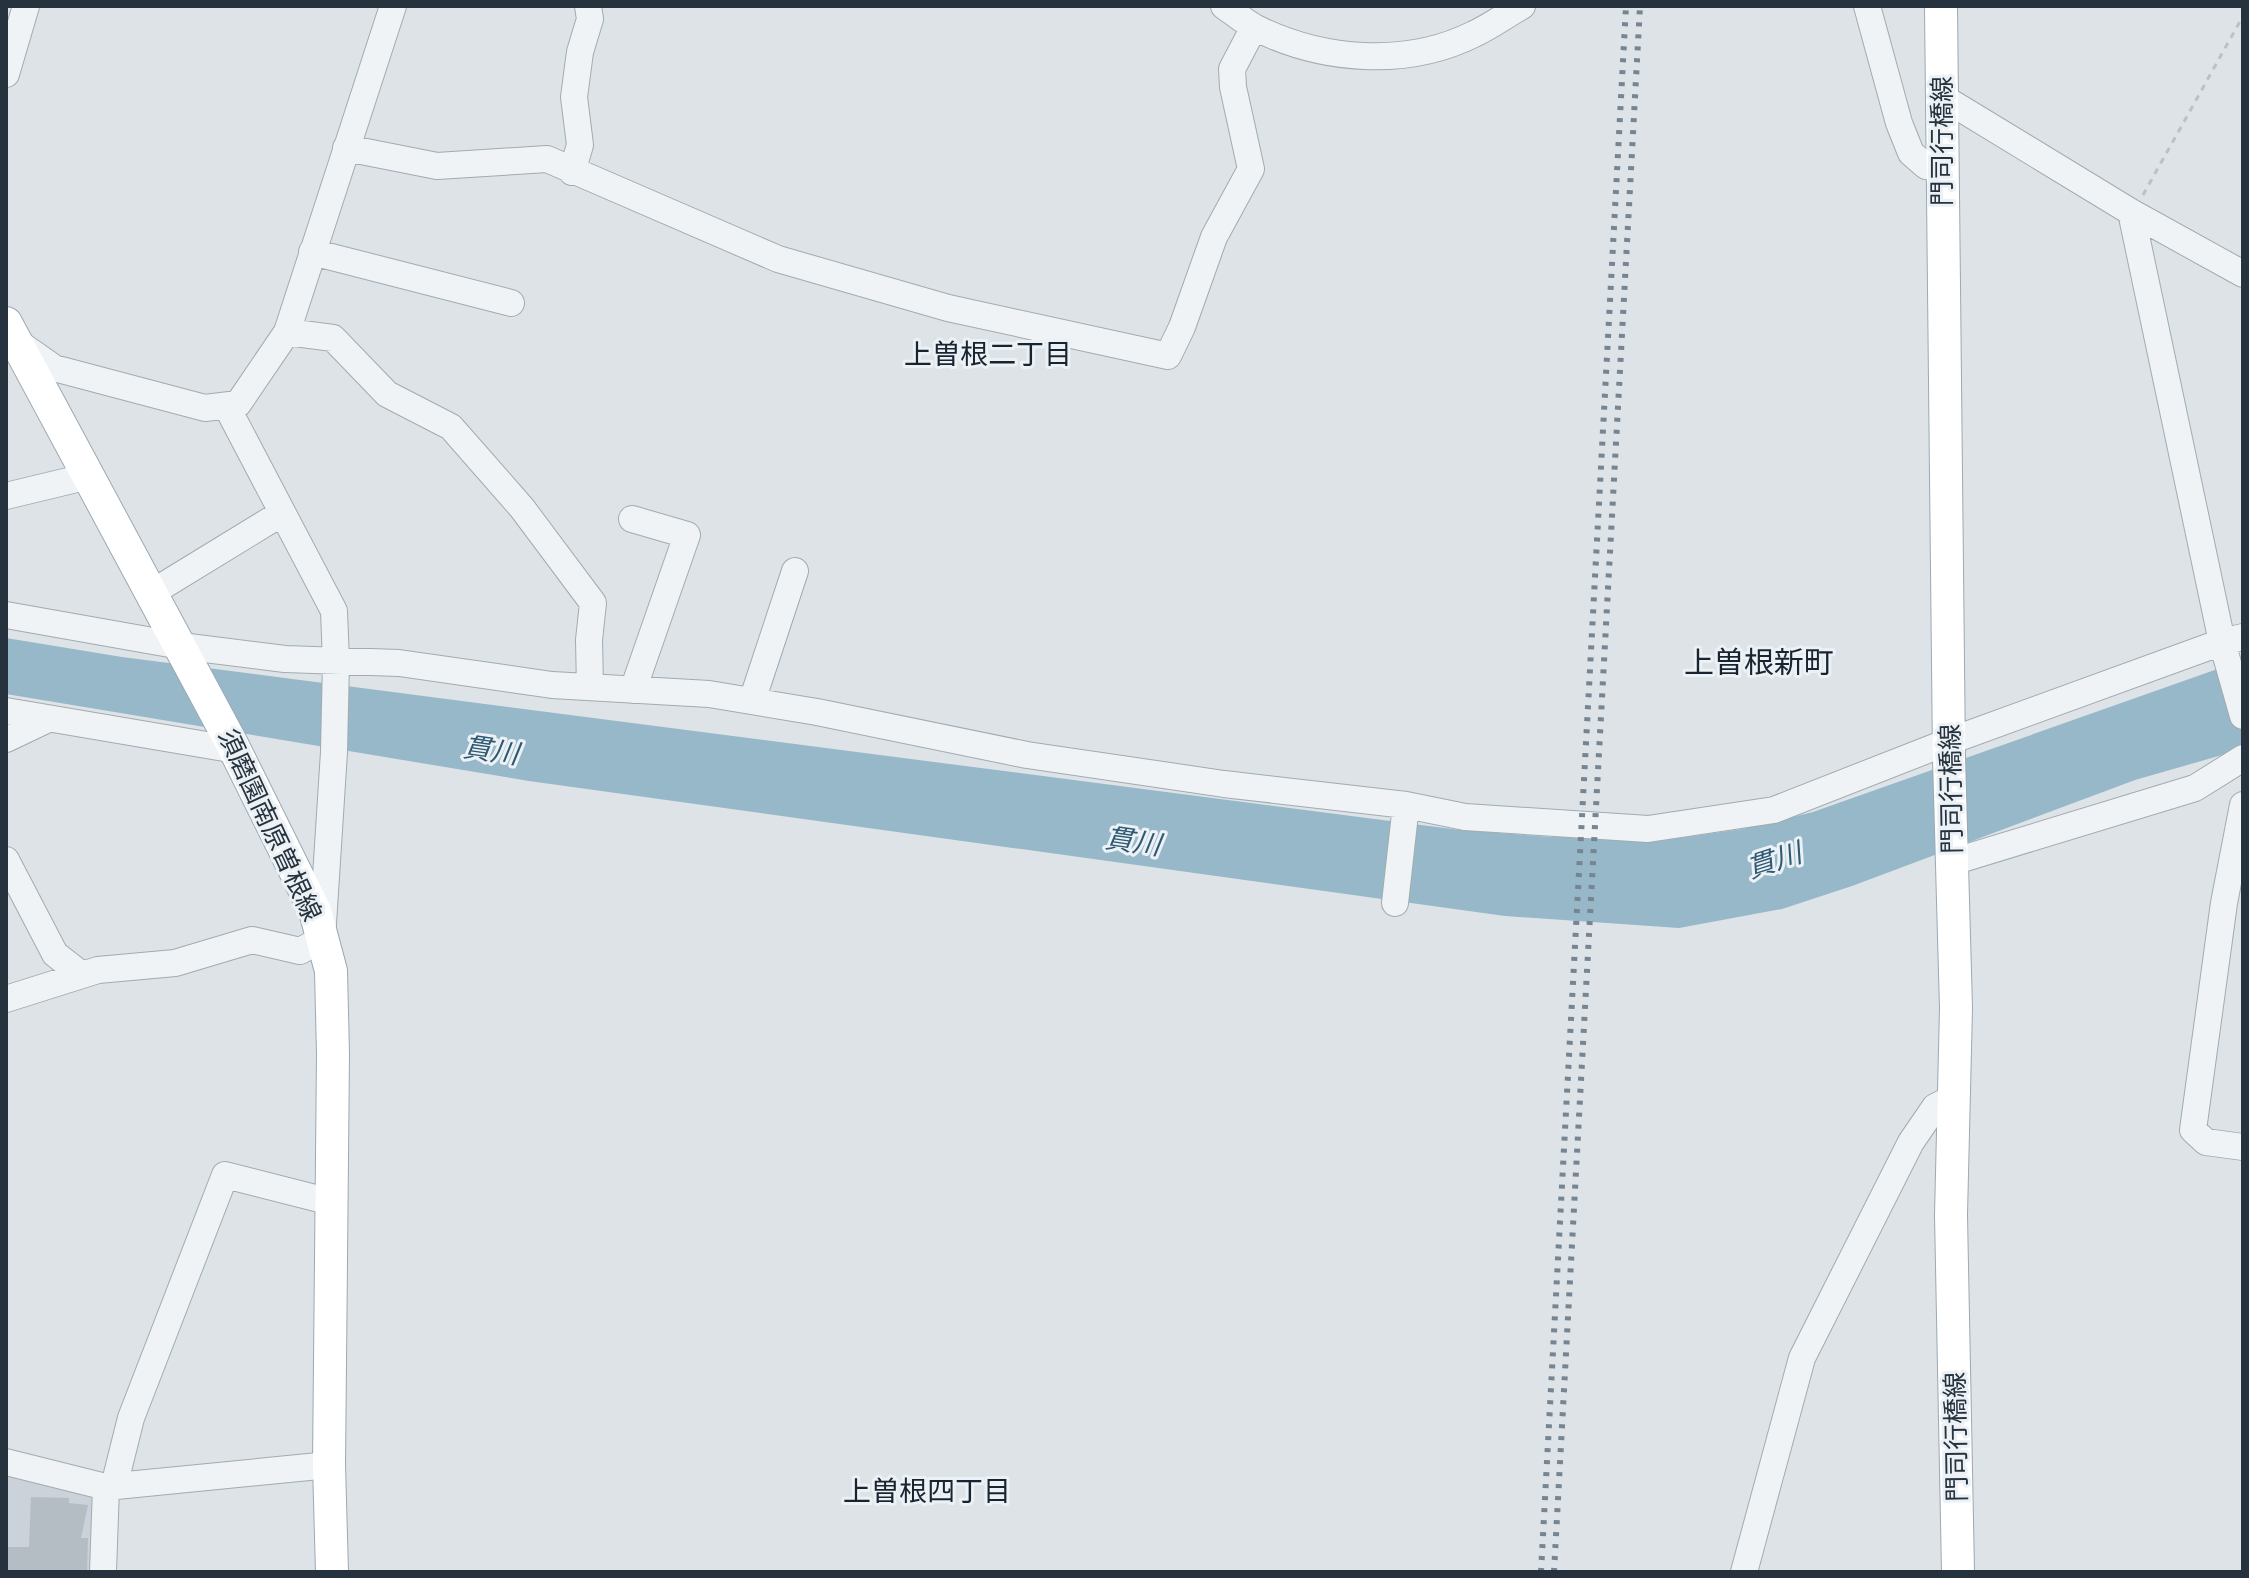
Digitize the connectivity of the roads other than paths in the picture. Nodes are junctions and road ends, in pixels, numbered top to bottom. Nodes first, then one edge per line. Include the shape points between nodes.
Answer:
1 (26, 6) edge
2 (393, 6) edge
3 (588, 6) edge
4 (1224, 6) edge
5 (1522, 6) edge
6 (1867, 6) edge
7 (1941, 6) edge
8 (1254, 27) junction
9 (6, 74) edge
10 (1942, 97) junction
11 (346, 148) junction
12 (1942, 168) junction
13 (572, 172) junction
14 (2131, 212) junction
15 (312, 252) junction
16 (2243, 274) edge
17 (511, 303) dead end
18 (287, 332) junction
19 (9, 334) edge
20 (227, 407) junction
21 (89, 476) junction
22 (6, 496) edge
23 (282, 513) junction
24 (632, 519) dead end
25 (795, 571) dead end
26 (153, 592) junction
27 (6, 615) edge
28 (2230, 645) edge
29 (183, 650) junction
30 (336, 667) junction
31 (590, 687) junction
32 (633, 690) junction
33 (752, 701) junction
34 (6, 711) edge
35 (2243, 716) edge
36 (48, 719) junction
37 (6, 739) edge
38 (233, 745) junction
39 (1950, 749) junction
40 (2243, 758) edge
41 (2243, 805) edge
42 (1406, 810) junction
43 (1952, 856) junction
44 (6, 860) edge
45 (1395, 903) dead end
46 (2234, 905) edge
47 (322, 939) junction
48 (82, 975) junction
49 (6, 999) edge
50 (1953, 1098) junction
51 (2243, 1147) edge
52 (331, 1202) junction
53 (6, 1462) edge
54 (329, 1465) junction
55 (110, 1487) junction
56 (103, 1572) edge
57 (332, 1572) edge
58 (1744, 1572) edge
59 (1958, 1572) edge

1 - 9 street
2 - 11 street
3 - 13 street via 574,97 580,145
4 - 8 street
5 - 8 street via 1472,35 1420,53 1376,58 1318,50
6 - 12 street via 1911,153 1926,166
7 - 10 main road, 門司行橋線
8 - 13 street via 1232,69 1251,169 1214,237 1168,356 948,308 778,259
10 - 12 main road, 門司行橋線
10 - 14 street
11 - 13 street via 437,166 547,159
11 - 15 street
12 - 39 main road, 門司行橋線
14 - 16 street
14 - 28 street
15 - 17 street
15 - 18 street
18 - 20 street via 238,404
18 - 31 street via 333,338 387,394 451,427 522,508 593,603
19 - 20 street via 54,368 205,408
19 - 21 main road, 須磨園南原曽根線
20 - 23 street
21 - 22 street
21 - 26 main road, 須磨園南原曽根線
23 - 26 street
23 - 30 street via 334,611
24 - 32 street via 687,535
25 - 33 street
26 - 29 main road, 須磨園南原曽根線
27 - 29 street
28 - 35 street
28 - 39 street
29 - 30 street
29 - 38 main road, 須磨園南原曽根線
30 - 31 street via 399,663
30 - 47 street
31 - 32 street
32 - 33 street
33 - 42 street via 1027,755
34 - 36 street
36 - 37 street
36 - 38 street
38 - 47 main road, 須磨園南原曽根線 via 315,911
39 - 42 street via 1774,810 1648,829
39 - 43 main road, 門司行橋線
40 - 43 street via 2195,788
41 - 46 street
42 - 45 street
43 - 50 main road, 門司行橋線
44 - 48 street via 55,954
46 - 51 street via 2193,1130 2206,1142
47 - 48 street via 300,951 252,940 175,963
47 - 52 main road, 須磨園南原曽根線 via 331,971
48 - 49 street
50 - 58 street via 1935,1107 1911,1142 1802,1358
50 - 59 main road, 門司行橋線
52 - 54 main road, 須磨園南原曽根線
52 - 55 street via 225,1175 131,1418
53 - 55 street
54 - 55 street
54 - 57 main road, 須磨園南原曽根線
55 - 56 street

